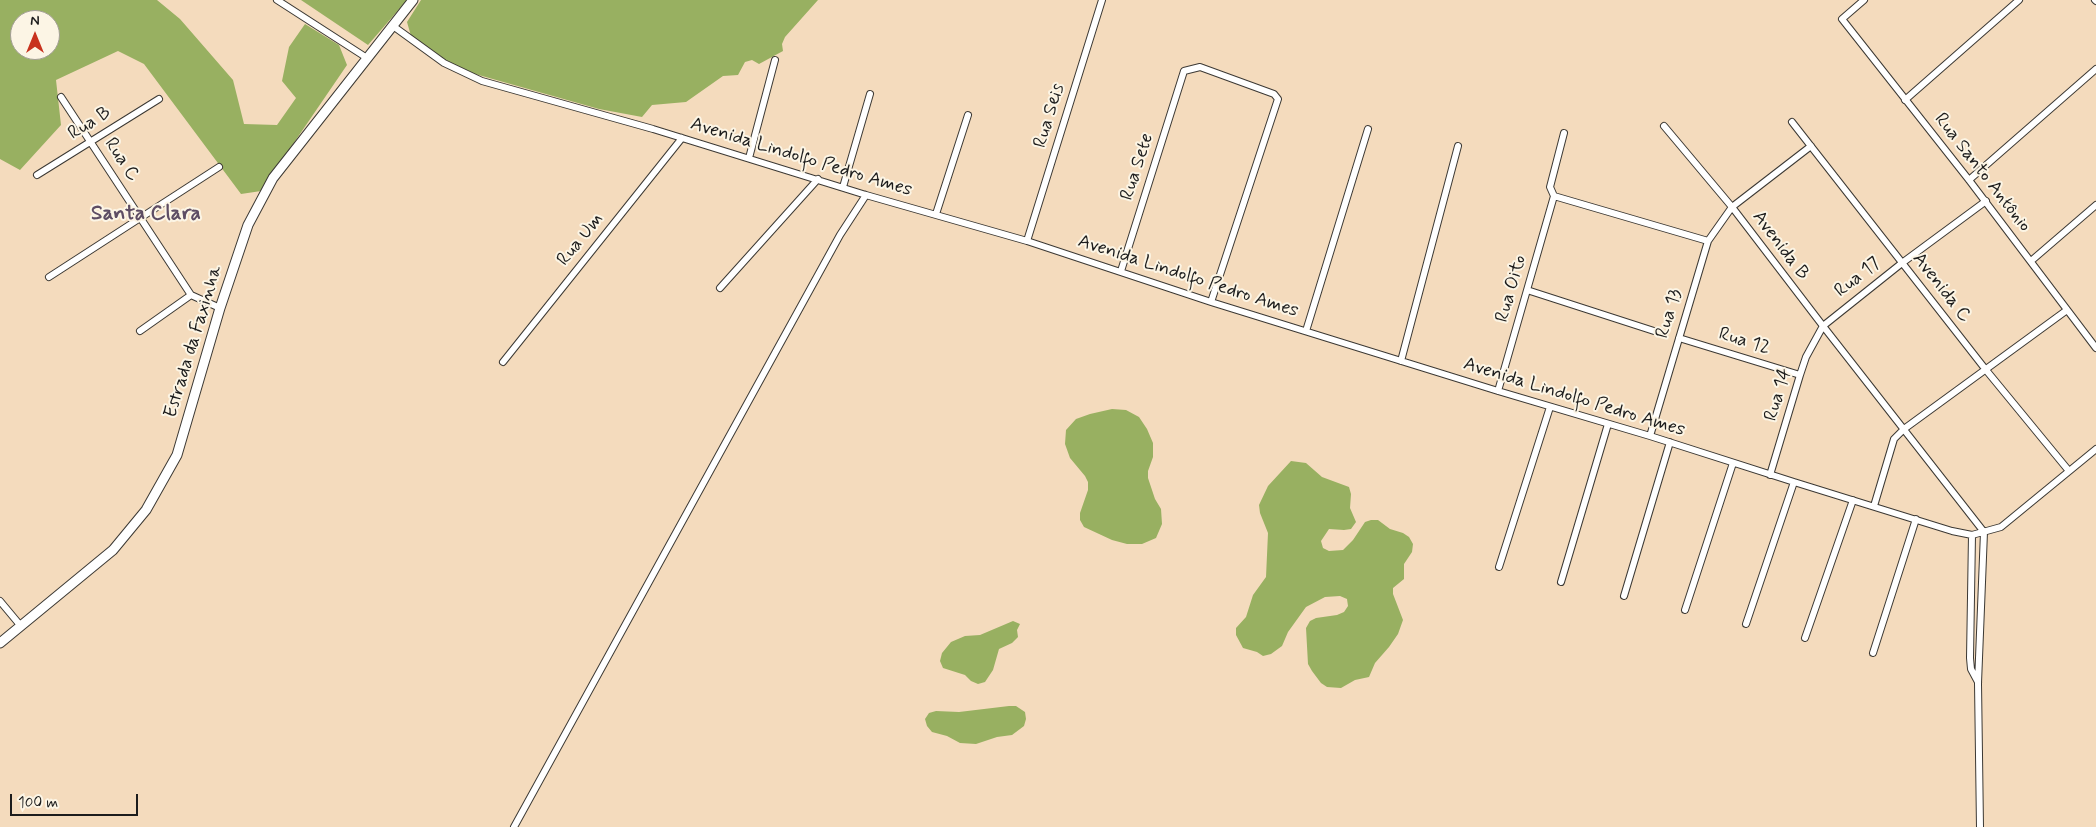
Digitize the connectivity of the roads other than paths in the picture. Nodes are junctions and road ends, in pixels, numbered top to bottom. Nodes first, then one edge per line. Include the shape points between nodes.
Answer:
1 (277, 0) edge
2 (413, 0) edge
3 (1102, 0) edge
4 (1864, 0) edge
5 (2019, 0) edge
6 (393, 26) junction
7 (367, 58) junction
8 (775, 60) dead end
9 (2096, 69) edge
10 (870, 94) dead end
11 (61, 97) dead end
12 (159, 99) dead end
13 (1905, 100) junction
14 (968, 114) dead end
15 (1792, 122) dead end
16 (1664, 126) dead end
17 (1368, 129) dead end
18 (1564, 133) dead end
19 (682, 138) junction
20 (90, 142) junction
21 (1458, 146) dead end
22 (1811, 146) junction
23 (749, 158) junction
24 (219, 167) dead end
25 (37, 174) dead end
26 (818, 179) junction
27 (1969, 180) junction
28 (843, 187) junction
29 (866, 195) junction
30 (1554, 196) junction
31 (1986, 201) junction
32 (2096, 205) edge
33 (1732, 207) junction
34 (936, 214) junction
35 (142, 218) junction
36 (1027, 241) junction
37 (1708, 241) junction
38 (2031, 261) junction
39 (1902, 263) junction
40 (1121, 271) junction
41 (49, 277) dead end
42 (720, 288) dead end
43 (1527, 290) junction
44 (191, 295) junction
45 (1211, 302) junction
46 (220, 308) junction
47 (2067, 310) junction
48 (1823, 326) junction
49 (140, 331) dead end
50 (1306, 331) junction
51 (1654, 331) dead end
52 (1679, 338) junction
53 (2096, 348) edge
54 (1401, 361) junction
55 (503, 362) dead end
56 (1986, 370) junction
57 (1800, 376) junction
58 (1498, 391) junction
59 (1550, 407) junction
60 (1608, 424) junction
61 (1904, 429) junction
62 (1650, 436) junction
63 (1670, 442) junction
64 (2096, 449) edge
65 (1733, 463) junction
66 (2069, 471) junction
67 (1770, 474) junction
68 (1794, 482) junction
69 (1853, 500) junction
70 (1874, 506) junction
71 (1916, 519) junction
72 (1984, 532) junction
73 (1972, 534) junction
74 (1499, 567) dead end
75 (1561, 582) dead end
76 (1624, 596) dead end
77 (0, 601) edge
78 (1685, 610) dead end
79 (1746, 624) dead end
80 (20, 625) junction
81 (1805, 638) dead end
82 (0, 643) edge
83 (1873, 654) dead end
84 (1978, 683) junction
85 (514, 827) edge
86 (1980, 827) edge

1 - 7 street
2 - 6 street, Estrada da Faxinha
3 - 36 street, Rua Seis
4 - 13 street, Rua Santo Antônio via 1842,19
5 - 13 street
6 - 7 street, Estrada da Faxinha
6 - 19 street, Avenida Lindolfo Pedro Ames via 444,64 482,82
7 - 46 street, Estrada da Faxinha via 273,178 248,225
8 - 23 street
9 - 27 street
10 - 28 street
11 - 20 street, Rua C
12 - 20 street, Rua B
13 - 27 street, Rua Santo Antônio
14 - 34 street
15 - 22 street, Avenida C
16 - 33 street
17 - 50 street
18 - 30 street, Rua Oito via 1550,187
19 - 23 street, Avenida Lindolfo Pedro Ames
19 - 55 street, Rua Um
20 - 25 street, Rua B
20 - 35 street, Rua C
21 - 54 street
22 - 33 street, Rua 13
22 - 39 street, Avenida C
23 - 26 street, Avenida Lindolfo Pedro Ames
24 - 35 street
26 - 28 street, Avenida Lindolfo Pedro Ames
26 - 42 street
27 - 31 street, Rua Santo Antônio
28 - 29 street, Avenida Lindolfo Pedro Ames
29 - 34 street, Avenida Lindolfo Pedro Ames
29 - 85 street via 840,235
30 - 37 street
30 - 43 street, Rua Oito
31 - 38 street, Rua Santo Antônio
31 - 39 street, Rua 17
32 - 38 street
33 - 37 street, Rua 13
33 - 48 street, Avenida B
34 - 36 street, Avenida Lindolfo Pedro Ames
35 - 41 street
35 - 44 street, Rua C
36 - 40 street, Avenida Lindolfo Pedro Ames
37 - 52 street, Rua 13
38 - 47 street, Rua Santo Antônio
39 - 48 street, Rua 17
39 - 56 street, Avenida C
40 - 45 street, Avenida Lindolfo Pedro Ames
40 - 45 street, Rua Sete via 1184,71 1200,67 1274,94 1278,100
43 - 51 street
43 - 58 street, Rua Oito
44 - 46 street
44 - 49 street
45 - 50 street, Avenida Lindolfo Pedro Ames
46 - 80 street, Estrada da Faxinha via 177,455 146,510 113,550
47 - 53 street, Rua Santo Antônio
47 - 56 street
48 - 57 street, Rua 14
48 - 61 street, Avenida B
50 - 54 street, Avenida Lindolfo Pedro Ames
52 - 57 street, Rua 12
52 - 62 street, Rua 13
54 - 58 street, Avenida Lindolfo Pedro Ames
56 - 61 street
56 - 66 street, Avenida C
57 - 67 street, Rua 14
58 - 59 street, Avenida Lindolfo Pedro Ames
59 - 60 street, Avenida Lindolfo Pedro Ames
59 - 74 street
60 - 62 street, Avenida Lindolfo Pedro Ames
60 - 75 street
61 - 70 street via 1894,439
61 - 72 street, Avenida B
62 - 63 street, Avenida Lindolfo Pedro Ames
63 - 65 street, Avenida Lindolfo Pedro Ames
63 - 76 street
64 - 66 street, Avenida Lindolfo Pedro Ames
65 - 67 street, Avenida Lindolfo Pedro Ames
65 - 78 street
66 - 72 street, Avenida Lindolfo Pedro Ames via 2001,527
67 - 68 street, Avenida Lindolfo Pedro Ames
68 - 69 street, Avenida Lindolfo Pedro Ames
68 - 79 street
69 - 70 street, Avenida Lindolfo Pedro Ames
69 - 81 street
70 - 71 street, Avenida Lindolfo Pedro Ames
71 - 73 street, Avenida Lindolfo Pedro Ames
71 - 83 street
72 - 73 street, Avenida Lindolfo Pedro Ames
72 - 84 street
73 - 84 street via 1970,658
77 - 80 street
80 - 82 street, Estrada da Faxinha
84 - 86 street

